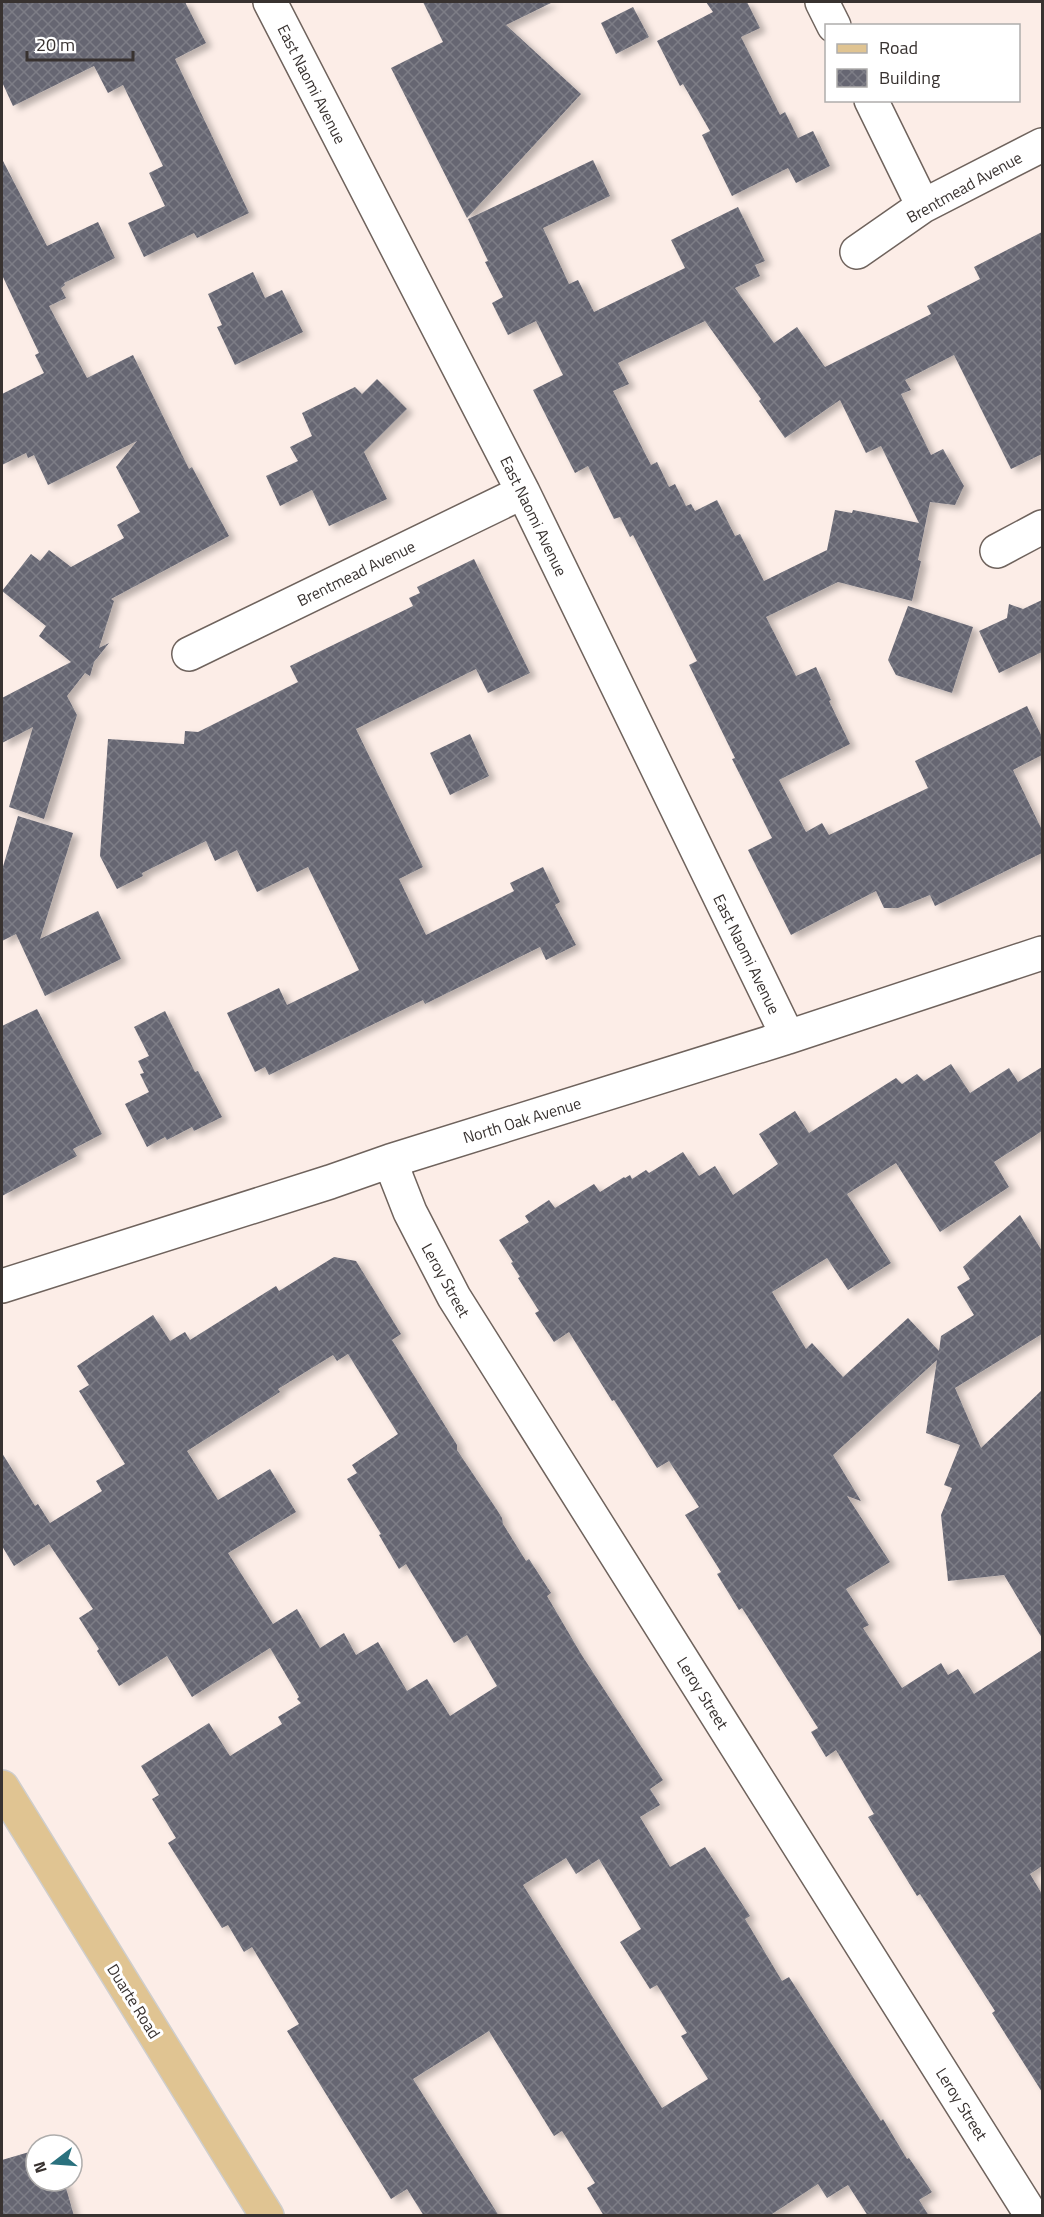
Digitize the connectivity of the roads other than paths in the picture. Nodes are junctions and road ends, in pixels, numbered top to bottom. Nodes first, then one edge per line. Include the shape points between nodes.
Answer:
1 (270, 2) edge
2 (822, 2) edge
3 (833, 24) edge
4 (872, 102) edge
5 (1042, 145) edge
6 (923, 206) junction
7 (857, 252) dead end
8 (523, 492) junction
9 (1042, 527) edge
10 (997, 551) dead end
11 (189, 654) dead end
12 (1042, 953) edge
13 (788, 1037) junction
14 (390, 1161) junction
15 (2, 1286) edge
16 (2, 1787) edge
17 (267, 2216) edge
18 (1032, 2216) edge

1 - 8 street, East Naomi Avenue
2 - 3 street
4 - 6 street
5 - 6 street, Brentmead Avenue
6 - 7 street, Brentmead Avenue
8 - 11 street, Brentmead Avenue
8 - 13 street, East Naomi Avenue
9 - 10 street
12 - 13 street, North Oak Avenue
13 - 14 street, North Oak Avenue
14 - 15 street, North Oak Avenue
14 - 18 street, Leroy Street via 410,1212 454,1297
16 - 17 main road, Duarte Road

